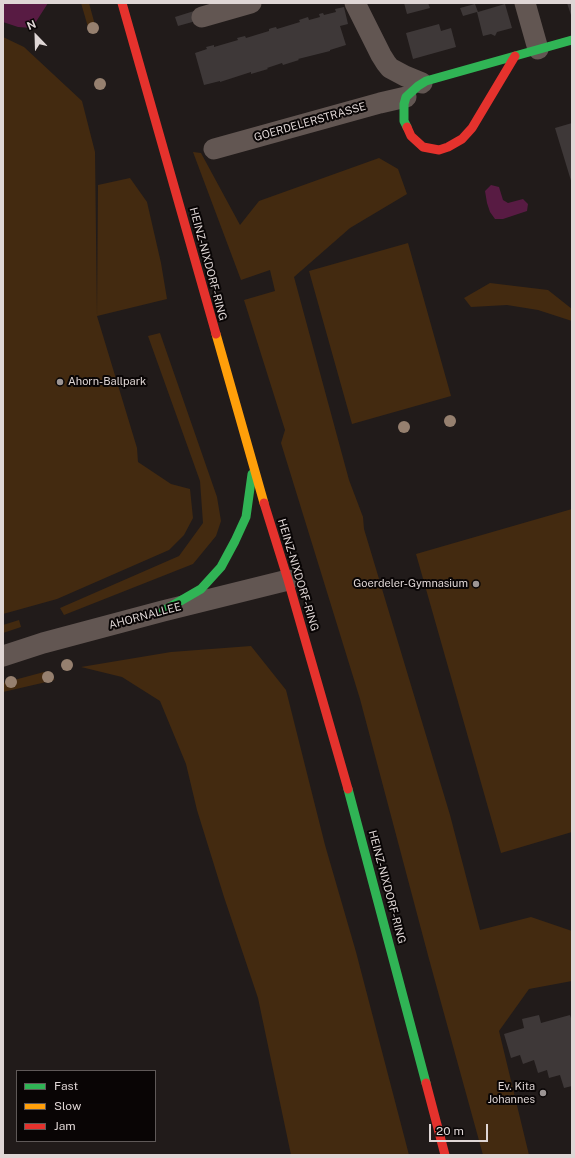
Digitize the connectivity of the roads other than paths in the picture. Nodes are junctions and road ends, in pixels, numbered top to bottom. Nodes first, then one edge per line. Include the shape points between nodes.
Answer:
1 (122, 3) edge
2 (251, 3) edge
3 (355, 3) edge
4 (525, 3) edge
5 (202, 17) dead end
6 (572, 40) edge
7 (538, 50) junction
8 (515, 56) junction
9 (422, 83) junction
10 (406, 96) junction
11 (214, 149) dead end
12 (253, 467) junction
13 (288, 580) junction
14 (163, 611) junction
15 (3, 656) edge
16 (445, 1155) edge

1 - 12 main road, HEINZ-NIXDORF-RING
2 - 5 street
3 - 9 street via 390,68
4 - 7 street
6 - 7 main road, GOERDELERSTRASSE
7 - 8 main road, GOERDELERSTRASSE
8 - 9 main road, GOERDELERSTRASSE
8 - 10 main road via 472,128 462,139 448,148 439,150 423,147 411,136 403,112
9 - 10 main road, GOERDELERSTRASSE
10 - 11 street, GOERDELERSTRASSE
12 - 13 main road, HEINZ-NIXDORF-RING
12 - 14 main road via 246,517 221,567 201,589
13 - 14 street, AHORNALLEE
13 - 16 main road, HEINZ-NIXDORF-RING via 359,828
14 - 15 street, AHORNALLEE

